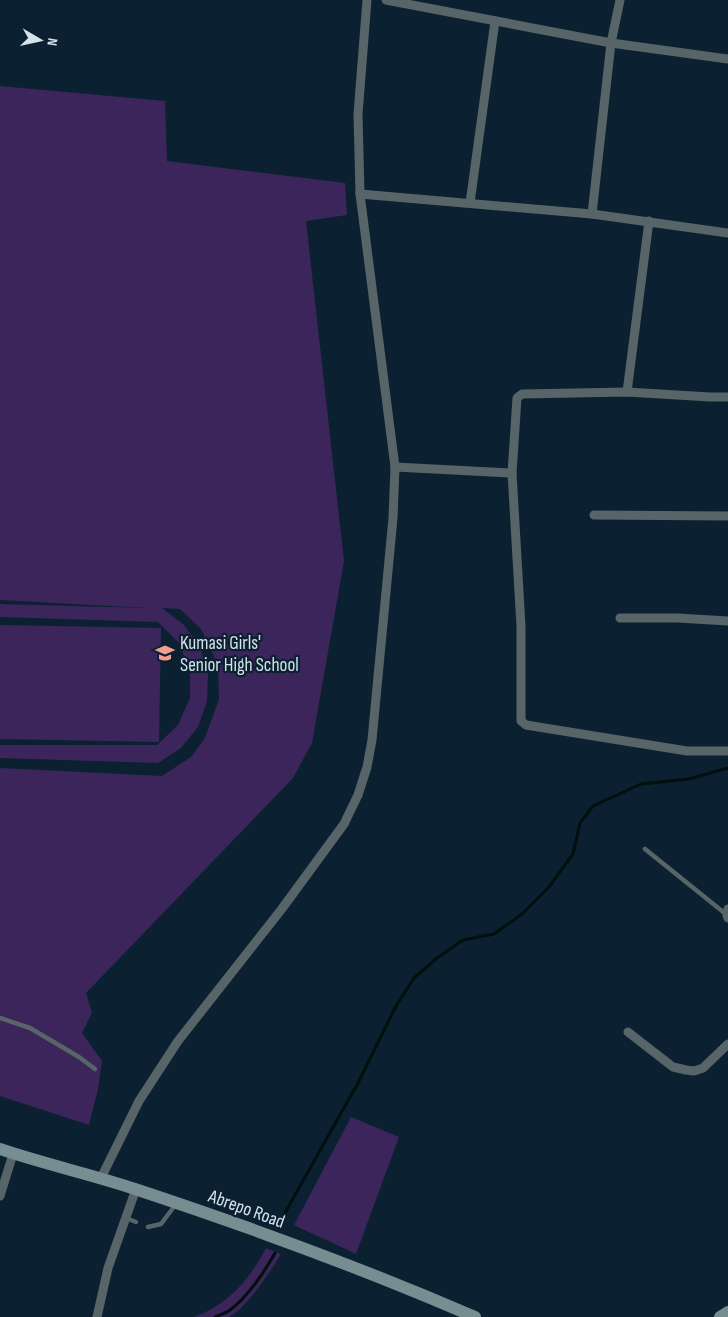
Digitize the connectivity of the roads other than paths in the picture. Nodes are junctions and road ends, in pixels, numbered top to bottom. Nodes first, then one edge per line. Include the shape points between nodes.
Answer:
1 (367, 0) edge
2 (386, 0) edge
3 (620, 0) edge
4 (406, 2) edge
5 (495, 21) junction
6 (611, 43) junction
7 (728, 59) edge
8 (360, 194) junction
9 (470, 203) junction
10 (592, 214) junction
11 (649, 221) junction
12 (728, 233) edge
13 (627, 392) junction
14 (728, 397) edge
15 (395, 467) junction
16 (512, 473) junction
17 (594, 515) dead end
18 (728, 516) edge
19 (620, 618) dead end
20 (728, 621) edge
21 (728, 752) edge
22 (645, 849) dead end
23 (728, 914) edge
24 (0, 1018) edge
25 (628, 1032) dead end
26 (728, 1044) edge
27 (95, 1069) dead end
28 (0, 1149) edge
29 (14, 1154) junction
30 (101, 1178) junction
31 (136, 1189) junction
32 (0, 1196) edge
33 (177, 1203) junction
34 (126, 1218) junction
35 (136, 1222) dead end
36 (148, 1227) dead end
37 (728, 1312) edge
38 (97, 1317) edge
39 (475, 1317) edge
40 (720, 1317) edge

1 - 8 street via 358,114
2 - 4 street
3 - 6 street
4 - 5 street
5 - 6 street
5 - 9 street
6 - 7 street
6 - 10 street
8 - 9 street
8 - 15 street
9 - 10 street
10 - 11 street
11 - 12 street
11 - 13 street
13 - 14 street
13 - 16 street via 520,395 517,398
15 - 16 street
15 - 30 street via 372,740 358,795 344,824 178,1041 139,1101
16 - 21 street via 522,626 521,721 526,725 687,751
17 - 18 street
19 - 20 street
22 - 23 lane
24 - 27 lane via 30,1028
25 - 26 street via 673,1067 694,1071 703,1068
28 - 29 main road, Abrepo Road
29 - 30 main road, Abrepo Road
29 - 32 street
30 - 31 main road, Abrepo Road
31 - 33 main road, Abrepo Road
31 - 34 street
33 - 36 lane via 161,1224
33 - 39 main road, Abrepo Road via 321,1254
34 - 35 lane
34 - 38 street via 108,1268
37 - 40 main road

